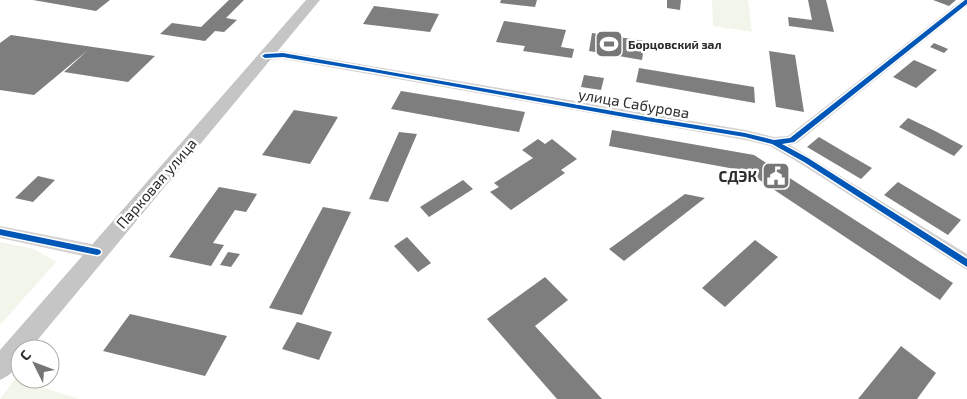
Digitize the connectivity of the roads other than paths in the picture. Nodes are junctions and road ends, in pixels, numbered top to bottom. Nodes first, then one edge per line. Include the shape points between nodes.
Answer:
1 (313, 0) edge
2 (967, 1) edge
3 (265, 56) junction
4 (774, 142) junction
5 (0, 232) edge
6 (96, 252) junction
7 (967, 263) edge
8 (0, 368) edge

1 - 3 main road, Парковая улица
2 - 4 street via 792,140
3 - 4 street, улица Сабурова via 283,55 402,75
3 - 6 main road, Парковая улица
4 - 7 street, улица Сабурова
5 - 6 street
6 - 8 main road, Парковая улица

